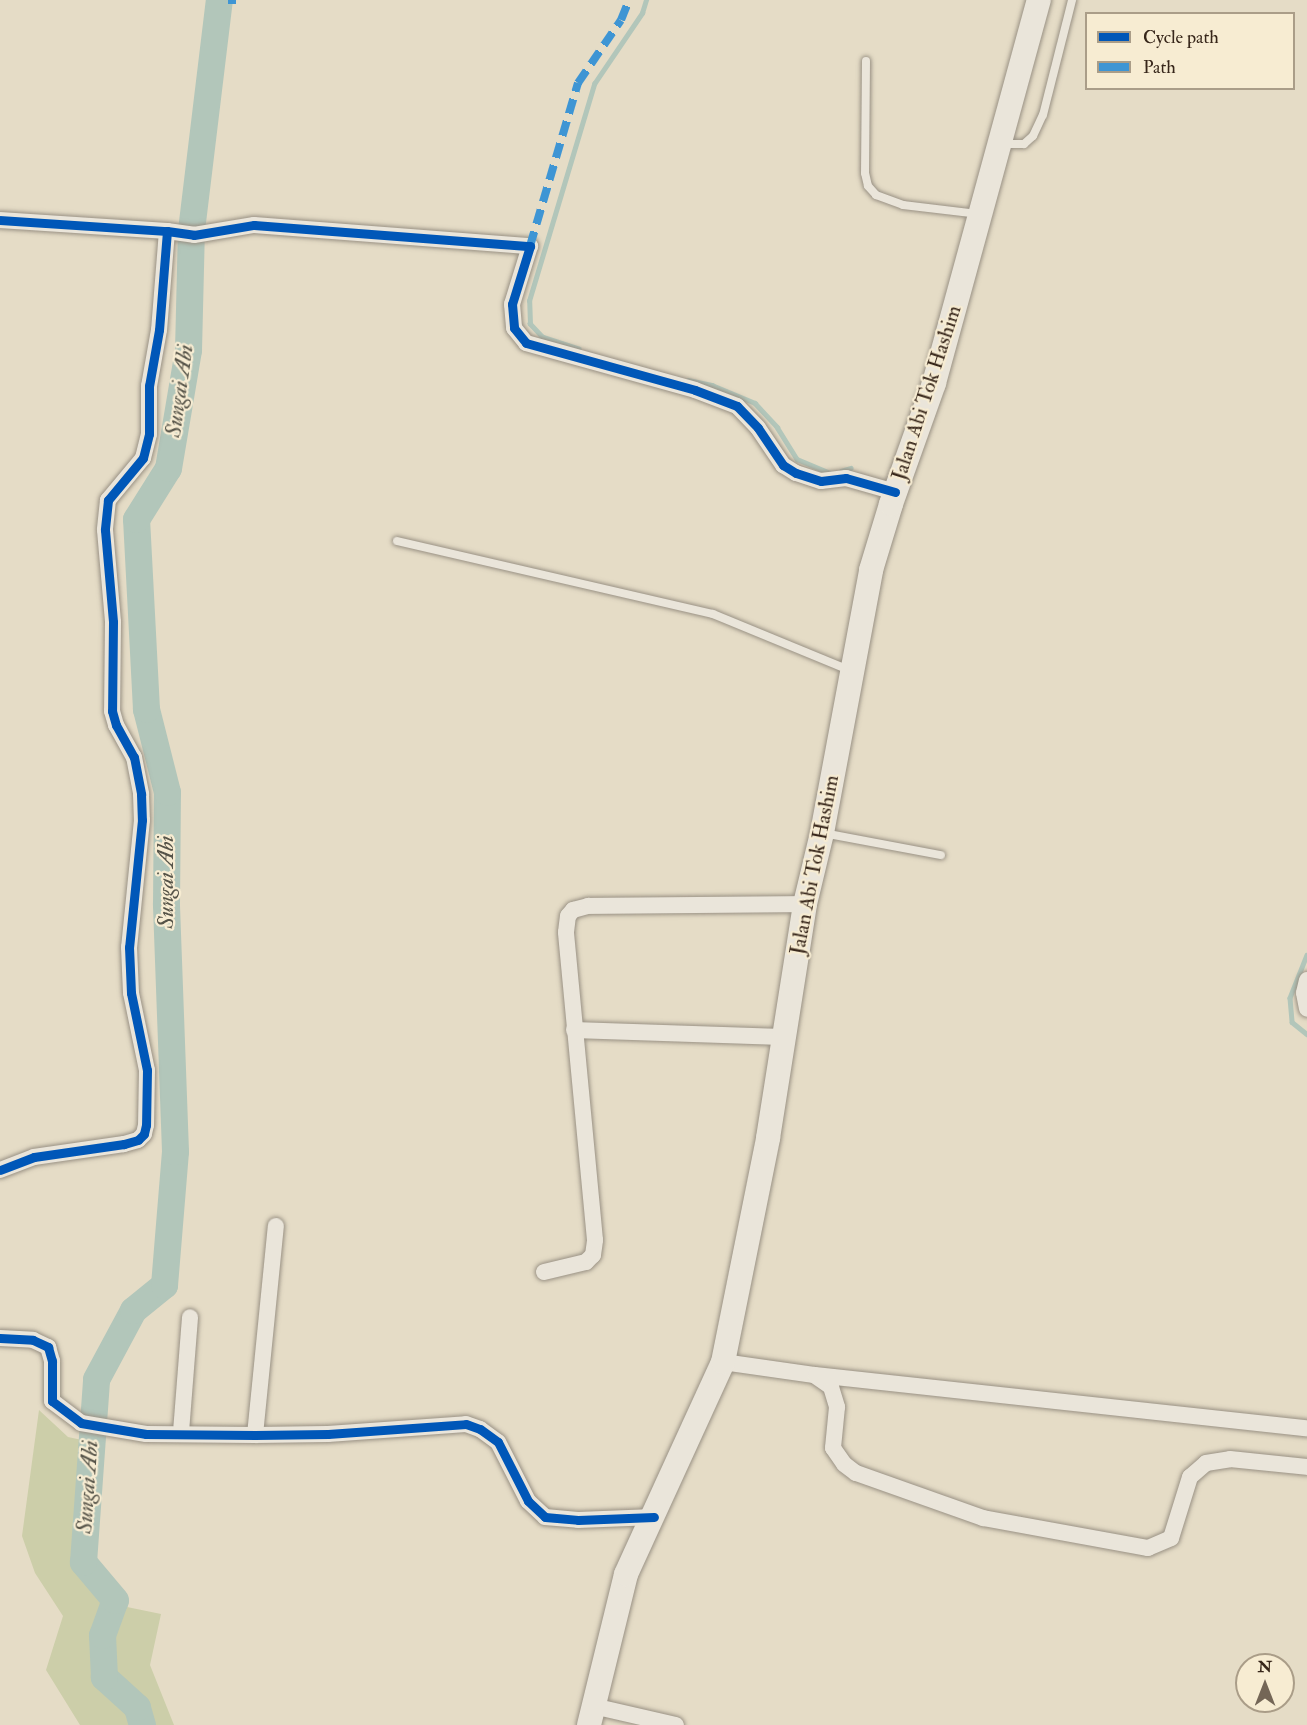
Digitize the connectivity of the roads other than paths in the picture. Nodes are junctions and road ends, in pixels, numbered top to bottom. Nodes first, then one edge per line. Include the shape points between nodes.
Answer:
1 (1039, 0) edge
2 (1072, 0) edge
3 (866, 61) dead end
4 (999, 144) junction
5 (980, 214) junction
6 (0, 220) edge
7 (170, 231) junction
8 (895, 492) junction
9 (397, 541) dead end
10 (852, 671) junction
11 (822, 833) junction
12 (941, 855) dead end
13 (805, 904) junction
14 (1307, 980) edge
15 (1307, 1009) edge
16 (574, 1030) junction
17 (782, 1037) junction
18 (0, 1170) edge
19 (276, 1226) dead end
20 (544, 1272) dead end
21 (190, 1317) dead end
22 (0, 1338) edge
23 (723, 1362) junction
24 (814, 1375) junction
25 (1307, 1428) edge
26 (181, 1432) junction
27 (255, 1435) junction
28 (1307, 1467) edge
29 (654, 1517) junction
30 (591, 1716) edge
31 (676, 1725) edge

1 - 4 main road, Jalan Abi Tok Hashim
2 - 4 lane via 1034,136 1024,144
3 - 5 lane via 868,186 876,195 903,205
4 - 5 main road, Jalan Abi Tok Hashim
5 - 8 main road, Jalan Abi Tok Hashim via 934,383
6 - 7 street
7 - 8 street via 194,235 254,225 530,246 512,304 514,328 526,343 695,390 737,406 758,428 783,465 796,473 821,481 846,478
7 - 18 street via 149,386 149,434 143,458 108,500 105,530 113,622 112,711 134,757 141,794 130,975 137,1028 145,1053 147,1125 138,1140 34,1156
8 - 10 main road, Jalan Abi Tok Hashim via 871,570
9 - 10 lane via 713,614
10 - 11 main road, Jalan Abi Tok Hashim
11 - 12 lane
11 - 13 main road, Jalan Abi Tok Hashim
13 - 16 street via 588,906 573,910 566,932
13 - 17 main road, Jalan Abi Tok Hashim
14 - 15 street
16 - 17 street
16 - 20 street via 594,1250 590,1259 579,1266
17 - 23 main road, Jalan Abi Tok Hashim via 768,1138
19 - 27 street
21 - 26 street
22 - 26 street via 33,1340 48,1347 52,1401 89,1425 147,1434
23 - 24 street
23 - 29 main road, Jalan Abi Tok Hashim
24 - 25 street
24 - 28 street via 831,1387 837,1407 833,1448 844,1464 856,1473 983,1518 1148,1548 1171,1539 1190,1477 1206,1462 1230,1459
26 - 27 street
27 - 29 street via 466,1424 498,1442 528,1501 545,1517
29 - 30 main road, Jalan Abi Tok Hashim via 626,1574
30 - 31 street

